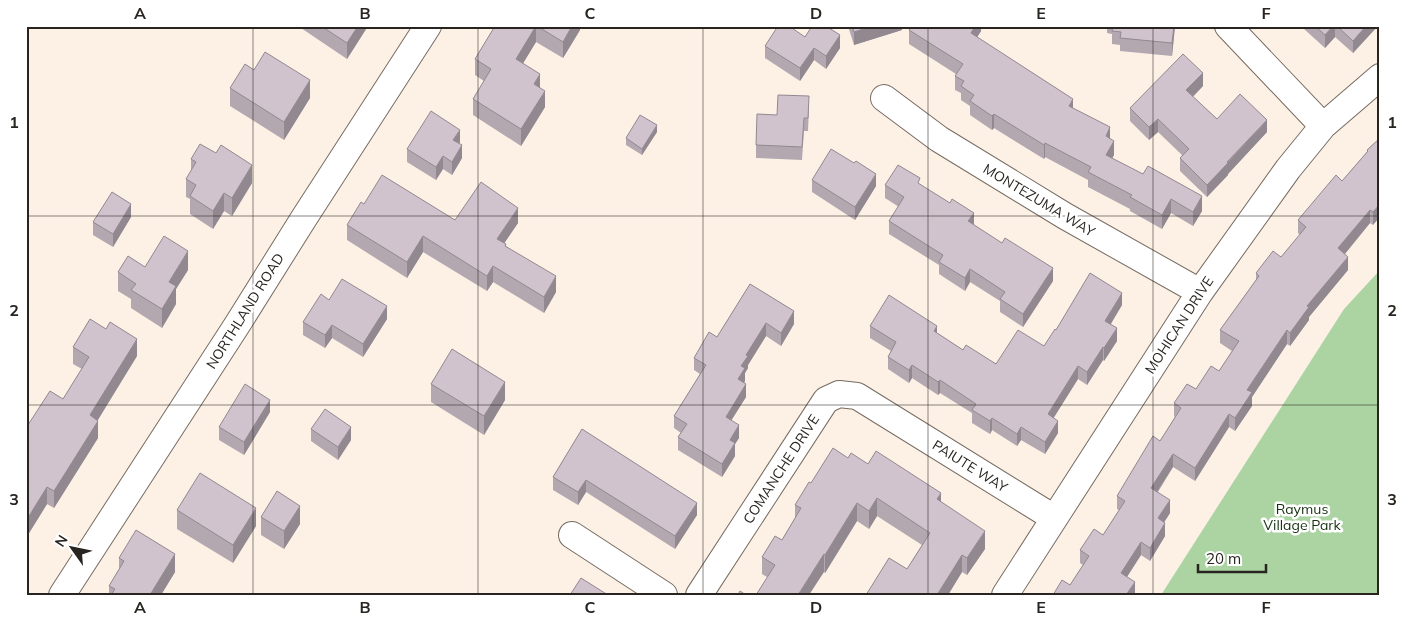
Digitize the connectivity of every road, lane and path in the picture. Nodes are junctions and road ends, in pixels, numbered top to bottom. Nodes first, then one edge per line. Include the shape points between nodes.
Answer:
1 (428, 26) edge
2 (1228, 26) edge
3 (1380, 77) edge
4 (884, 98) dead end
5 (1323, 126) junction
6 (1200, 292) junction
7 (886, 414) joint
8 (1054, 518) junction
9 (572, 536) dead end
10 (62, 595) edge
11 (664, 595) edge
12 (700, 595) edge
13 (1004, 595) edge

1 - 10 street, NORTHLAND ROAD
2 - 5 street
3 - 5 street, MOHICAN DRIVE
4 - 6 street, MONTEZUMA WAY via 939,139 1048,206
5 - 6 street, MOHICAN DRIVE via 1288,169
6 - 8 street, MOHICAN DRIVE
7 - 8 street, PAIUTE WAY
7 - 12 street, COMANCHE DRIVE via 857,396 839,394 826,400
8 - 13 street, MOHICAN DRIVE
9 - 11 street

